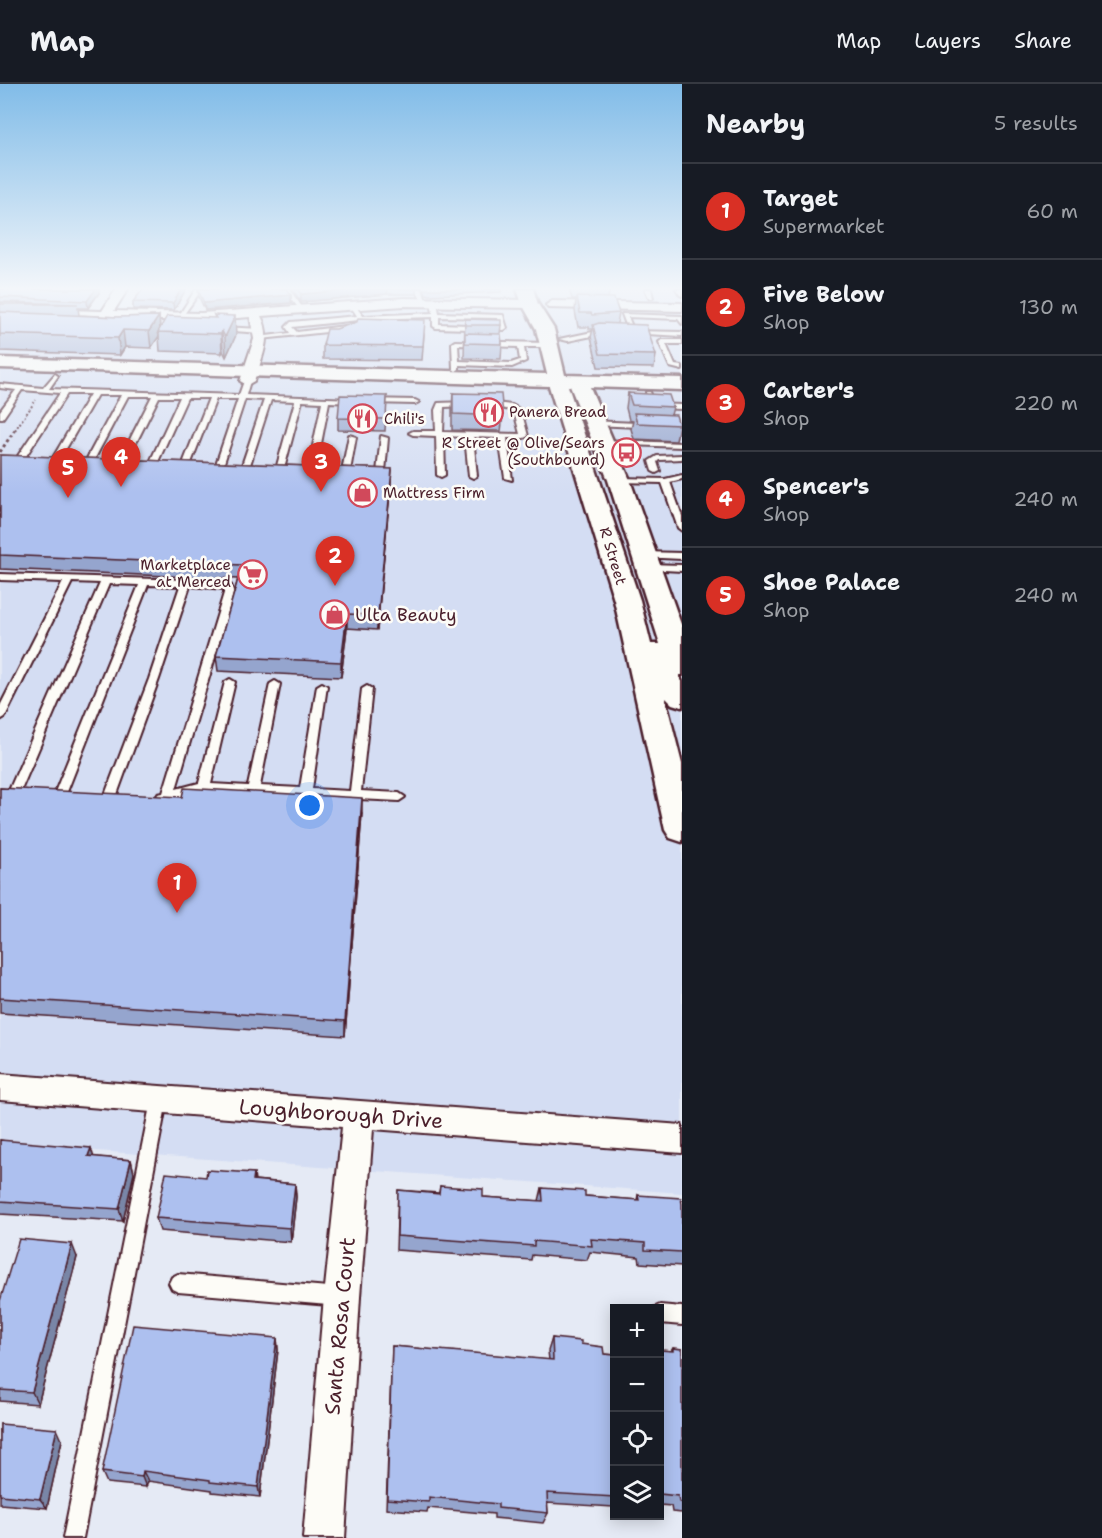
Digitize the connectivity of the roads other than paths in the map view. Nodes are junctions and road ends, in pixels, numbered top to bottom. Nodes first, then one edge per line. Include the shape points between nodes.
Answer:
1 (254, 357) edge
2 (456, 357) edge
3 (523, 357) edge
4 (562, 357) edge
5 (668, 357) edge
6 (0, 363) edge
7 (682, 368) edge
8 (456, 370) junction
9 (513, 372) junction
10 (0, 374) edge
11 (246, 383) junction
12 (682, 384) edge
13 (0, 386) edge
14 (569, 386) junction
15 (21, 387) junction
16 (51, 388) junction
17 (95, 392) junction
18 (125, 393) junction
19 (648, 393) junction
20 (682, 394) edge
21 (156, 395) junction
22 (184, 396) junction
23 (213, 397) junction
24 (267, 398) junction
25 (299, 399) junction
26 (326, 400) junction
27 (415, 402) dead end
28 (470, 404) edge
29 (482, 404) edge
30 (682, 407) edge
31 (0, 416) edge
32 (682, 427) edge
33 (413, 433) dead end
34 (439, 434) junction
35 (469, 435) junction
36 (503, 436) junction
37 (352, 437) dead end
38 (592, 437) junction
39 (384, 438) dead end
40 (682, 444) edge
41 (682, 458) edge
42 (20, 460) edge
43 (55, 461) edge
44 (89, 462) edge
45 (122, 463) edge
46 (153, 464) edge
47 (186, 466) edge
48 (219, 467) edge
49 (245, 468) edge
50 (280, 469) edge
51 (312, 470) edge
52 (346, 471) edge
53 (656, 471) dead end
54 (381, 472) edge
55 (441, 475) dead end
56 (473, 476) dead end
57 (682, 477) edge
58 (509, 478) dead end
59 (619, 480) junction
60 (588, 481) junction
61 (665, 481) junction
62 (682, 528) edge
63 (644, 556) junction
64 (682, 556) edge
65 (682, 568) edge
66 (0, 577) edge
67 (69, 579) junction
68 (106, 580) junction
69 (145, 582) junction
70 (186, 583) junction
71 (682, 667) edge
72 (230, 682) dead end
73 (275, 684) dead end
74 (322, 687) dead end
75 (367, 689) dead end
76 (668, 702) edge
77 (0, 717) edge
78 (682, 733) edge
79 (204, 788) junction
80 (253, 790) junction
81 (305, 793) junction
82 (0, 794) edge
83 (355, 795) junction
84 (168, 796) junction
85 (58, 797) edge
86 (399, 797) dead end
87 (127, 801) edge
88 (145, 802) edge
89 (682, 830) edge
90 (0, 1087) edge
91 (159, 1101) junction
92 (359, 1114) junction
93 (682, 1139) edge
94 (178, 1283) dead end
95 (342, 1297) junction
96 (664, 1314) edge
97 (682, 1316) edge
98 (73, 1538) edge
99 (324, 1538) edge

1 - 11 street
2 - 8 lane
3 - 9 lane
4 - 14 street, R Street
5 - 7 lane via 672,366
6 - 11 street
8 - 9 street
8 - 11 street
9 - 14 street
10 - 16 street
11 - 14 street
11 - 16 street
11 - 23 lane
11 - 24 lane
11 - 48 lane
12 - 14 street
13 - 15 lane
14 - 19 street
14 - 38 street, R Street
15 - 16 lane
15 - 31 lane
16 - 17 lane
16 - 42 lane
17 - 18 lane
17 - 43 lane
18 - 21 lane
18 - 44 lane
19 - 20 street
19 - 30 lane via 653,406
21 - 22 lane
21 - 45 lane
22 - 23 lane
22 - 46 lane
23 - 47 lane
24 - 25 lane
24 - 49 lane
25 - 26 lane
25 - 50 lane
26 - 27 lane
26 - 51 lane
28 - 34 lane via 441,405
29 - 36 lane via 518,410 524,436
32 - 38 lane
33 - 34 lane
34 - 35 lane
34 - 55 lane
35 - 36 lane
35 - 56 lane
36 - 58 lane
37 - 52 lane
38 - 40 lane
38 - 59 street, R Street
38 - 60 street, R Street
39 - 54 lane
41 - 53 lane via 657,458 652,461
57 - 61 lane
59 - 61 lane
59 - 63 street, R Street
60 - 63 street via 610,488 627,535
60 - 76 street, R Street via 627,600 641,610 654,639 667,682
61 - 62 lane
63 - 64 lane
63 - 65 lane
63 - 71 street, R Street
66 - 67 lane
67 - 68 lane
67 - 77 lane
68 - 69 lane
68 - 82 lane via 19,795
69 - 70 lane
69 - 85 lane
70 - 84 lane via 225,585 229,589
70 - 87 lane via 154,679 104,800
72 - 79 lane
73 - 80 lane
74 - 81 lane
75 - 83 lane
76 - 78 street via 666,709
76 - 89 street
79 - 80 lane
79 - 84 lane
80 - 81 lane
81 - 83 lane
83 - 86 lane
84 - 88 lane
90 - 91 street, Loughborough Drive
91 - 92 street, Loughborough Drive
91 - 98 lane
92 - 93 street, Loughborough Drive
92 - 95 street, Santa Rosa Court
94 - 95 lane
95 - 99 street, Santa Rosa Court
96 - 97 lane

